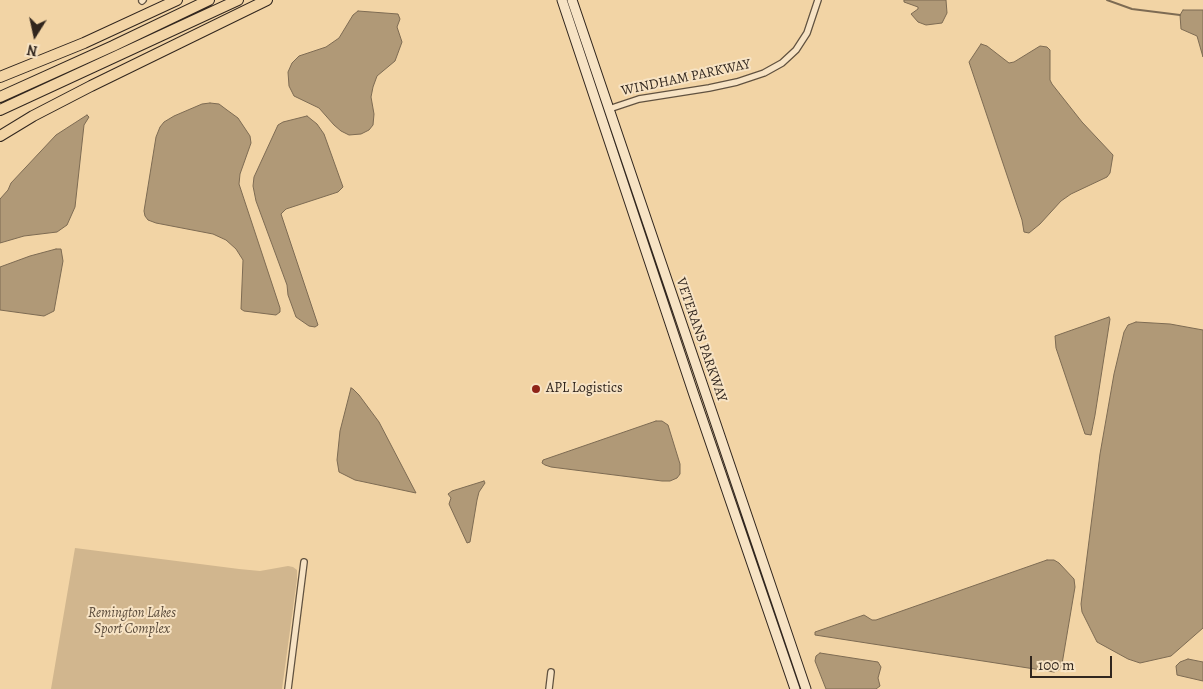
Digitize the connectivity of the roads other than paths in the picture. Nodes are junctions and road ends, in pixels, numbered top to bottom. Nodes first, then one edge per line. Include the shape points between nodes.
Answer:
1 (177, 0) edge
2 (209, 0) edge
3 (238, 0) edge
4 (268, 0) edge
5 (562, 0) edge
6 (572, 0) edge
7 (818, 0) edge
8 (0, 77) edge
9 (0, 97) edge
10 (609, 109) junction
11 (0, 110) edge
12 (0, 136) edge
13 (304, 562) dead end
14 (552, 672) dead end
15 (288, 689) edge
16 (549, 689) edge
17 (795, 689) edge
18 (806, 689) edge

1 - 8 highway
2 - 9 highway
3 - 11 highway
4 - 12 highway via 91,86
5 - 17 main road, VETERANS PARKWAY
6 - 10 main road, VETERANS PARKWAY
7 - 10 street, WINDHAM PARKWAY via 808,33 796,50 764,73 709,88 639,99
10 - 18 main road, VETERANS PARKWAY
13 - 15 street
14 - 16 street

